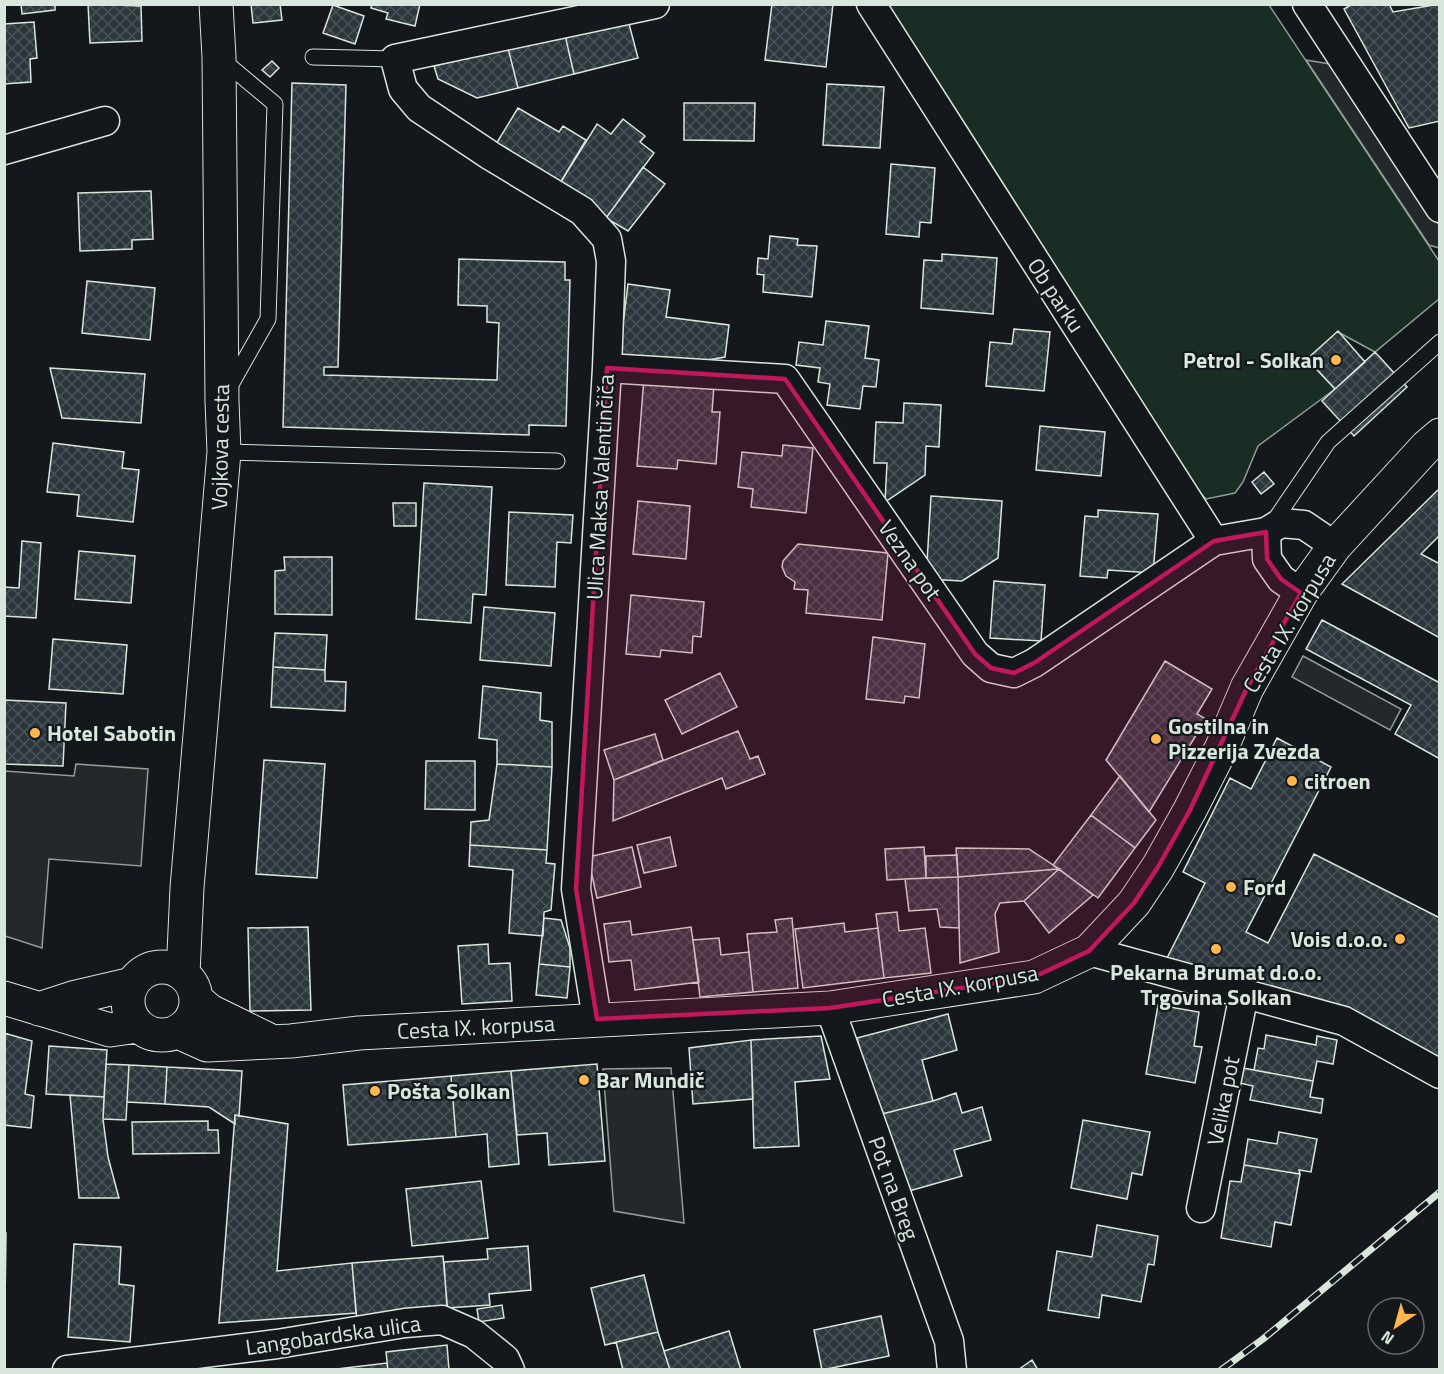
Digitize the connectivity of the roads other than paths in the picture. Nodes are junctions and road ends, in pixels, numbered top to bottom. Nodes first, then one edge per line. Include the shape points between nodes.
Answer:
1 (216, 4) edge
2 (655, 4) edge
3 (871, 4) edge
4 (1308, 4) edge
5 (219, 57) junction
6 (313, 57) dead end
7 (396, 59) junction
8 (105, 121) dead end
9 (4, 150) edge
10 (1440, 208) edge
11 (1440, 342) edge
12 (607, 368) junction
13 (222, 401) junction
14 (1440, 435) edge
15 (224, 452) junction
16 (557, 461) dead end
17 (1266, 532) junction
18 (1214, 541) junction
19 (1335, 546) junction
20 (1302, 593) junction
21 (1089, 951) junction
22 (166, 981) junction
23 (1244, 994) junction
24 (4, 998) edge
25 (830, 1008) junction
26 (39, 1009) junction
27 (597, 1019) junction
28 (138, 1026) junction
29 (178, 1032) junction
30 (271, 1041) junction
31 (1440, 1074) edge
32 (1201, 1208) dead end
33 (67, 1370) edge
34 (510, 1370) edge
35 (952, 1370) edge

1 - 5 main road, Vojkova cesta
2 - 7 street
3 - 18 street, Ob parku
4 - 10 street
5 - 13 main road, Vojkova cesta
5 - 13 lane via 275,104 268,319
6 - 7 lane
7 - 12 street, Ulica Maksa Valentinčiča via 403,89 419,108 582,211 607,239 611,261
8 - 9 street
11 - 17 lane via 1328,442
12 - 18 street, Vezna pot via 785,379 975,654 991,668 1014,674 1034,663
12 - 27 street, Ulica Maksa Valentinčiča via 576,889
13 - 15 main road, Vojkova cesta
14 - 19 main road, Cesta IX. korpusa
15 - 16 lane
15 - 22 main road, Vojkova cesta via 187,888 163,948
17 - 18 street
17 - 19 street via 1281,523 1304,525
17 - 20 street via 1267,559 1281,579
19 - 20 main road, Cesta IX. korpusa
20 - 21 main road, Cesta IX. korpusa via 1247,688 1206,778 1158,867 1134,903
21 - 23 street
21 - 25 main road, Cesta IX. korpusa via 1034,977
22 - 26 main road via 76,997
22 - 28 main road via 128,995 128,1006
22 - 29 main road via 192,1019
22 - 30 main road via 210,1011
23 - 31 street via 1344,1021
23 - 32 street, Velika pot
24 - 26 main road, Cesta IX. korpusa
25 - 27 main road, Cesta IX. korpusa
25 - 35 street, Pot na Breg via 949,1341
26 - 28 main road, Cesta IX. korpusa via 110,1030
27 - 30 main road, Cesta IX. korpusa
28 - 29 main road, Cesta IX. korpusa via 157,1035
29 - 30 main road, Cesta IX. korpusa via 207,1045
33 - 34 street, Langobardska ulica via 441,1320 474,1334 505,1359

